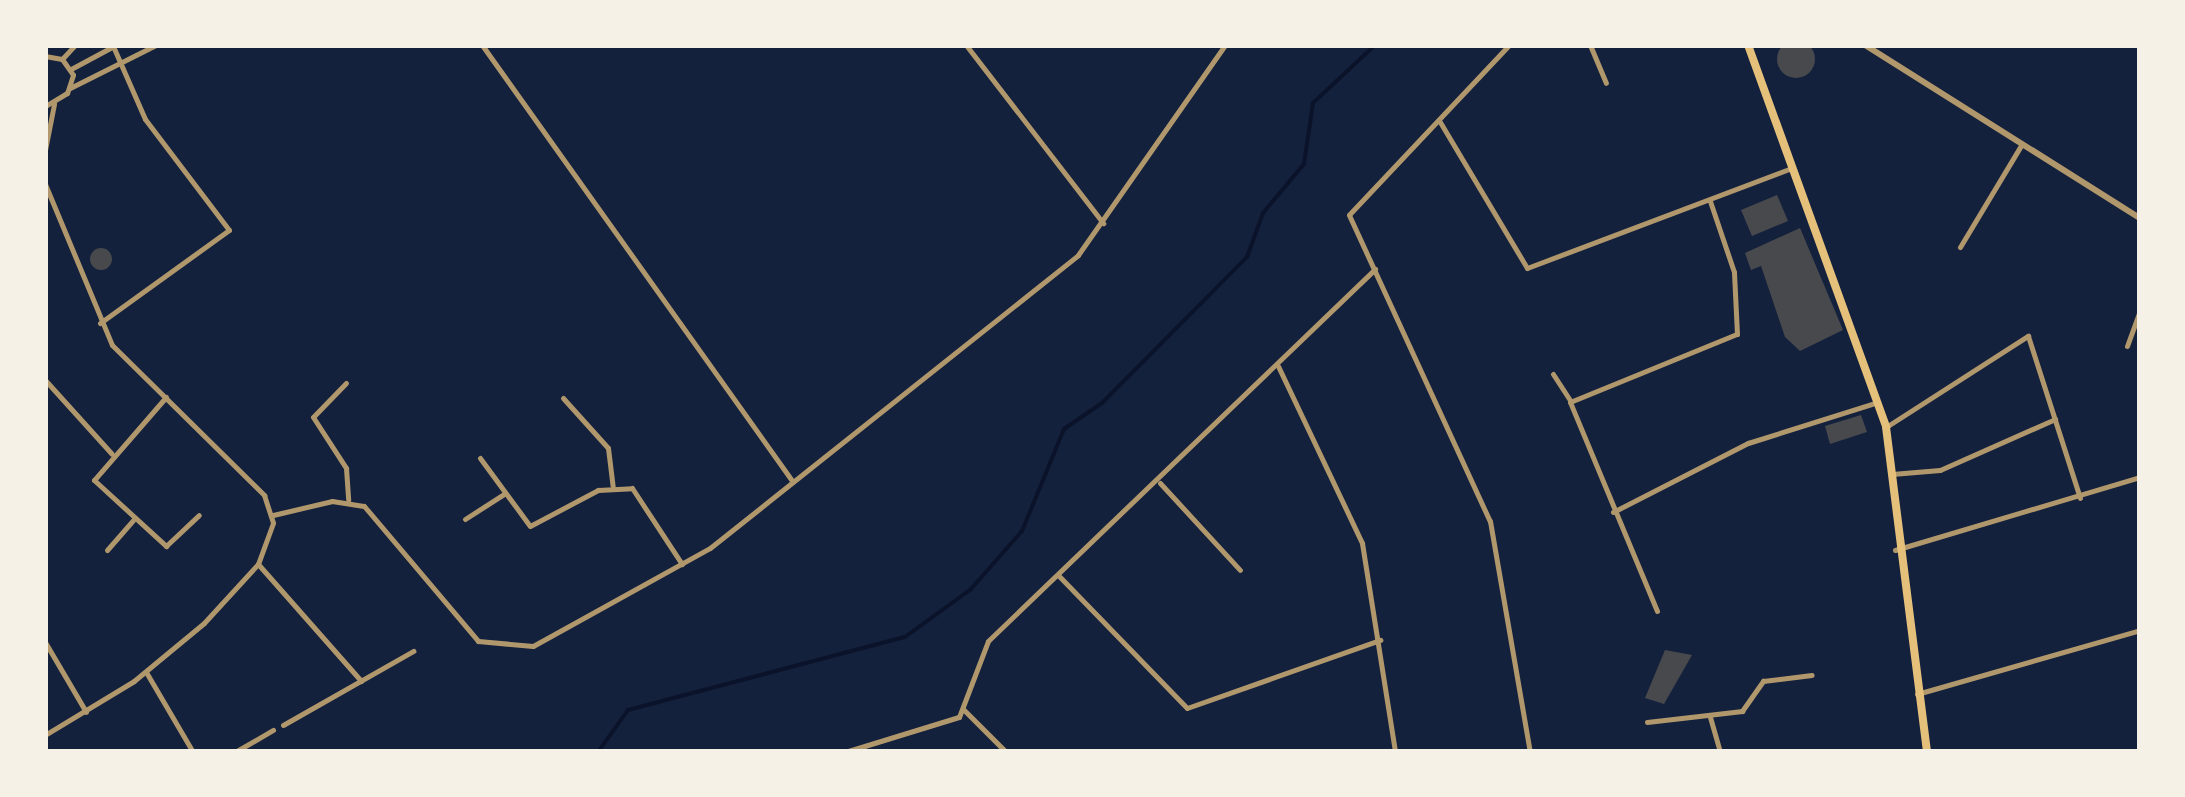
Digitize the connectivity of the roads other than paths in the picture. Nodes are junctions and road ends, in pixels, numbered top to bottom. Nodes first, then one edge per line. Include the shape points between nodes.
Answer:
1 (75, 45) edge
2 (156, 45) edge
3 (482, 45) edge
4 (966, 45) edge
5 (1225, 45) edge
6 (1509, 45) edge
7 (1590, 45) edge
8 (1748, 45) edge
9 (1865, 45) edge
10 (114, 46) edge
11 (45, 56) edge
12 (62, 59) junction
13 (123, 64) junction
14 (70, 69) junction
15 (1606, 84) dead end
16 (70, 88) junction
17 (56, 102) junction
18 (45, 106) edge
19 (1440, 122) junction
20 (2022, 144) junction
21 (45, 150) edge
22 (1792, 168) junction
23 (45, 184) edge
24 (46, 194) edge
25 (1710, 201) junction
26 (2140, 218) edge
27 (1103, 223) junction
28 (1960, 247) dead end
29 (1374, 269) junction
30 (2140, 310) edge
31 (100, 324) junction
32 (2127, 346) dead end
33 (1278, 366) junction
34 (1554, 374) dead end
35 (46, 380) edge
36 (346, 382) dead end
37 (166, 397) junction
38 (563, 398) dead end
39 (1571, 401) junction
40 (1878, 402) junction
41 (2055, 419) junction
42 (1886, 427) junction
43 (112, 454) junction
44 (480, 458) dead end
45 (1889, 474) junction
46 (2140, 477) edge
47 (794, 482) junction
48 (1160, 483) junction
49 (614, 486) junction
50 (504, 494) junction
51 (2080, 498) junction
52 (348, 500) junction
53 (1614, 512) junction
54 (198, 515) dead end
55 (273, 515) junction
56 (134, 519) junction
57 (465, 519) dead end
58 (107, 550) dead end
59 (1895, 550) junction
60 (258, 564) junction
61 (682, 564) junction
62 (1240, 570) dead end
63 (1058, 575) junction
64 (1657, 612) dead end
65 (2140, 630) edge
66 (1380, 640) junction
67 (45, 642) edge
68 (413, 651) dead end
69 (146, 672) junction
70 (1812, 674) dead end
71 (361, 681) junction
72 (1917, 694) junction
73 (963, 709) junction
74 (86, 712) junction
75 (1710, 717) junction
76 (1647, 722) dead end
77 (282, 725) dead end
78 (272, 730) dead end
79 (45, 735) edge
80 (193, 752) edge
81 (235, 752) edge
82 (846, 752) edge
83 (1006, 752) edge
84 (1395, 752) edge
85 (1530, 752) edge
86 (1720, 752) edge
87 (1927, 752) edge

1 - 12 street
2 - 13 street
3 - 47 street
4 - 27 street
5 - 27 street
6 - 19 street
7 - 15 street
8 - 22 highway
9 - 20 street
10 - 13 street
10 - 14 street
11 - 12 street
12 - 14 street
13 - 16 street
13 - 31 street via 144,119 229,230
14 - 16 street
16 - 17 street
17 - 18 street
17 - 21 street
19 - 25 street via 1527,268
19 - 29 street via 1349,211
20 - 26 street
20 - 28 street
22 - 25 street
22 - 40 highway
23 - 24 street
24 - 31 street
25 - 39 street via 1734,272 1737,334
27 - 47 street via 1071,260
29 - 33 street
29 - 85 street via 1494,536
30 - 32 street
31 - 37 street
33 - 48 street
33 - 66 street via 1357,527
34 - 39 street
35 - 43 street
36 - 52 street via 314,417 346,468
37 - 43 street
37 - 55 street
38 - 49 street via 608,448
39 - 53 street
40 - 42 highway
40 - 53 street via 1810,423
41 - 42 street via 2028,336
41 - 45 street via 1940,470
41 - 51 street
42 - 45 highway
43 - 56 street via 94,480
44 - 50 street
45 - 59 highway
46 - 51 street
47 - 61 street
48 - 62 street
48 - 63 street
49 - 50 street via 535,527
49 - 61 street via 644,497
50 - 57 street
51 - 59 street
52 - 55 street
52 - 61 street via 383,520 478,641 532,646
53 - 64 street
54 - 56 street via 166,546
55 - 60 street
56 - 58 street
59 - 72 highway
60 - 69 street
60 - 71 street
63 - 66 street via 1182,707
63 - 73 street via 973,662
65 - 72 street
66 - 84 street
67 - 74 street
68 - 71 street
69 - 74 street
69 - 80 street
70 - 75 street via 1762,681 1747,709
71 - 77 street
72 - 87 highway
73 - 82 street via 948,723
73 - 83 street
74 - 79 street
75 - 76 street
75 - 86 street
78 - 81 street

